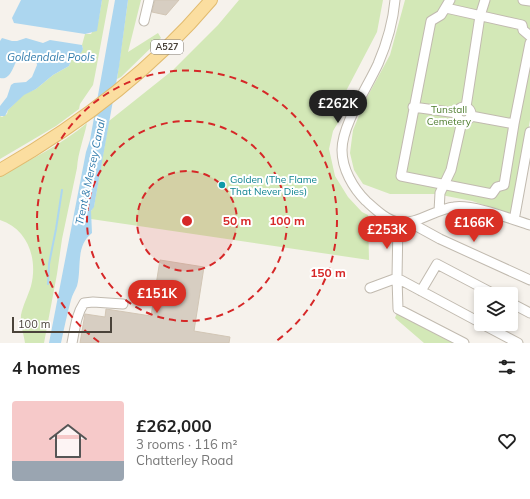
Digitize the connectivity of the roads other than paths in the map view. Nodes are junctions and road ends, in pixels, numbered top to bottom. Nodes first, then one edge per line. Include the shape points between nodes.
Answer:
1 (148, 0) edge
2 (211, 0) edge
3 (395, 0) edge
4 (484, 0) edge
5 (523, 0) edge
6 (530, 2) edge
7 (448, 4) edge
8 (480, 16) junction
9 (144, 21) dead end
10 (530, 36) edge
11 (530, 43) edge
12 (413, 107) junction
13 (466, 107) junction
14 (471, 116) junction
15 (459, 117) junction
16 (514, 124) junction
17 (530, 132) edge
18 (0, 170) edge
19 (526, 183) edge
20 (444, 185) junction
21 (438, 210) junction
22 (515, 215) dead end
23 (398, 222) junction
24 (410, 222) junction
25 (530, 224) edge
26 (397, 278) junction
27 (530, 280) edge
28 (481, 287) edge
29 (370, 288) dead end
30 (421, 291) junction
31 (123, 304) dead end
32 (518, 307) edge
33 (530, 313) edge
34 (474, 320) edge
35 (495, 331) edge
36 (72, 343) edge
37 (464, 343) edge
38 (518, 343) edge

1 - 9 street
2 - 18 main road, A527 via 186,28 119,90 83,117
3 - 23 street via 388,38 349,123 342,150 347,174 357,192 375,209
4 - 8 street
5 - 6 street
7 - 8 street
7 - 12 street via 437,18 431,21
8 - 10 street via 522,25 523,30
8 - 13 street
11 - 16 street
12 - 15 street
12 - 20 street via 401,176
13 - 14 street via 470,110
13 - 15 street via 461,108
14 - 15 street via 467,121
14 - 16 street
15 - 20 street via 451,170
16 - 20 street via 504,185 497,187 492,194
17 - 19 street
19 - 22 street
20 - 21 street via 440,193
21 - 24 street
21 - 25 street via 466,206
23 - 24 street
23 - 26 street
24 - 27 street via 440,239
26 - 29 street
26 - 30 street
26 - 37 street via 398,309
28 - 30 street via 437,264
30 - 34 street
31 - 36 street via 84,303 79,310
32 - 33 street
35 - 38 street

